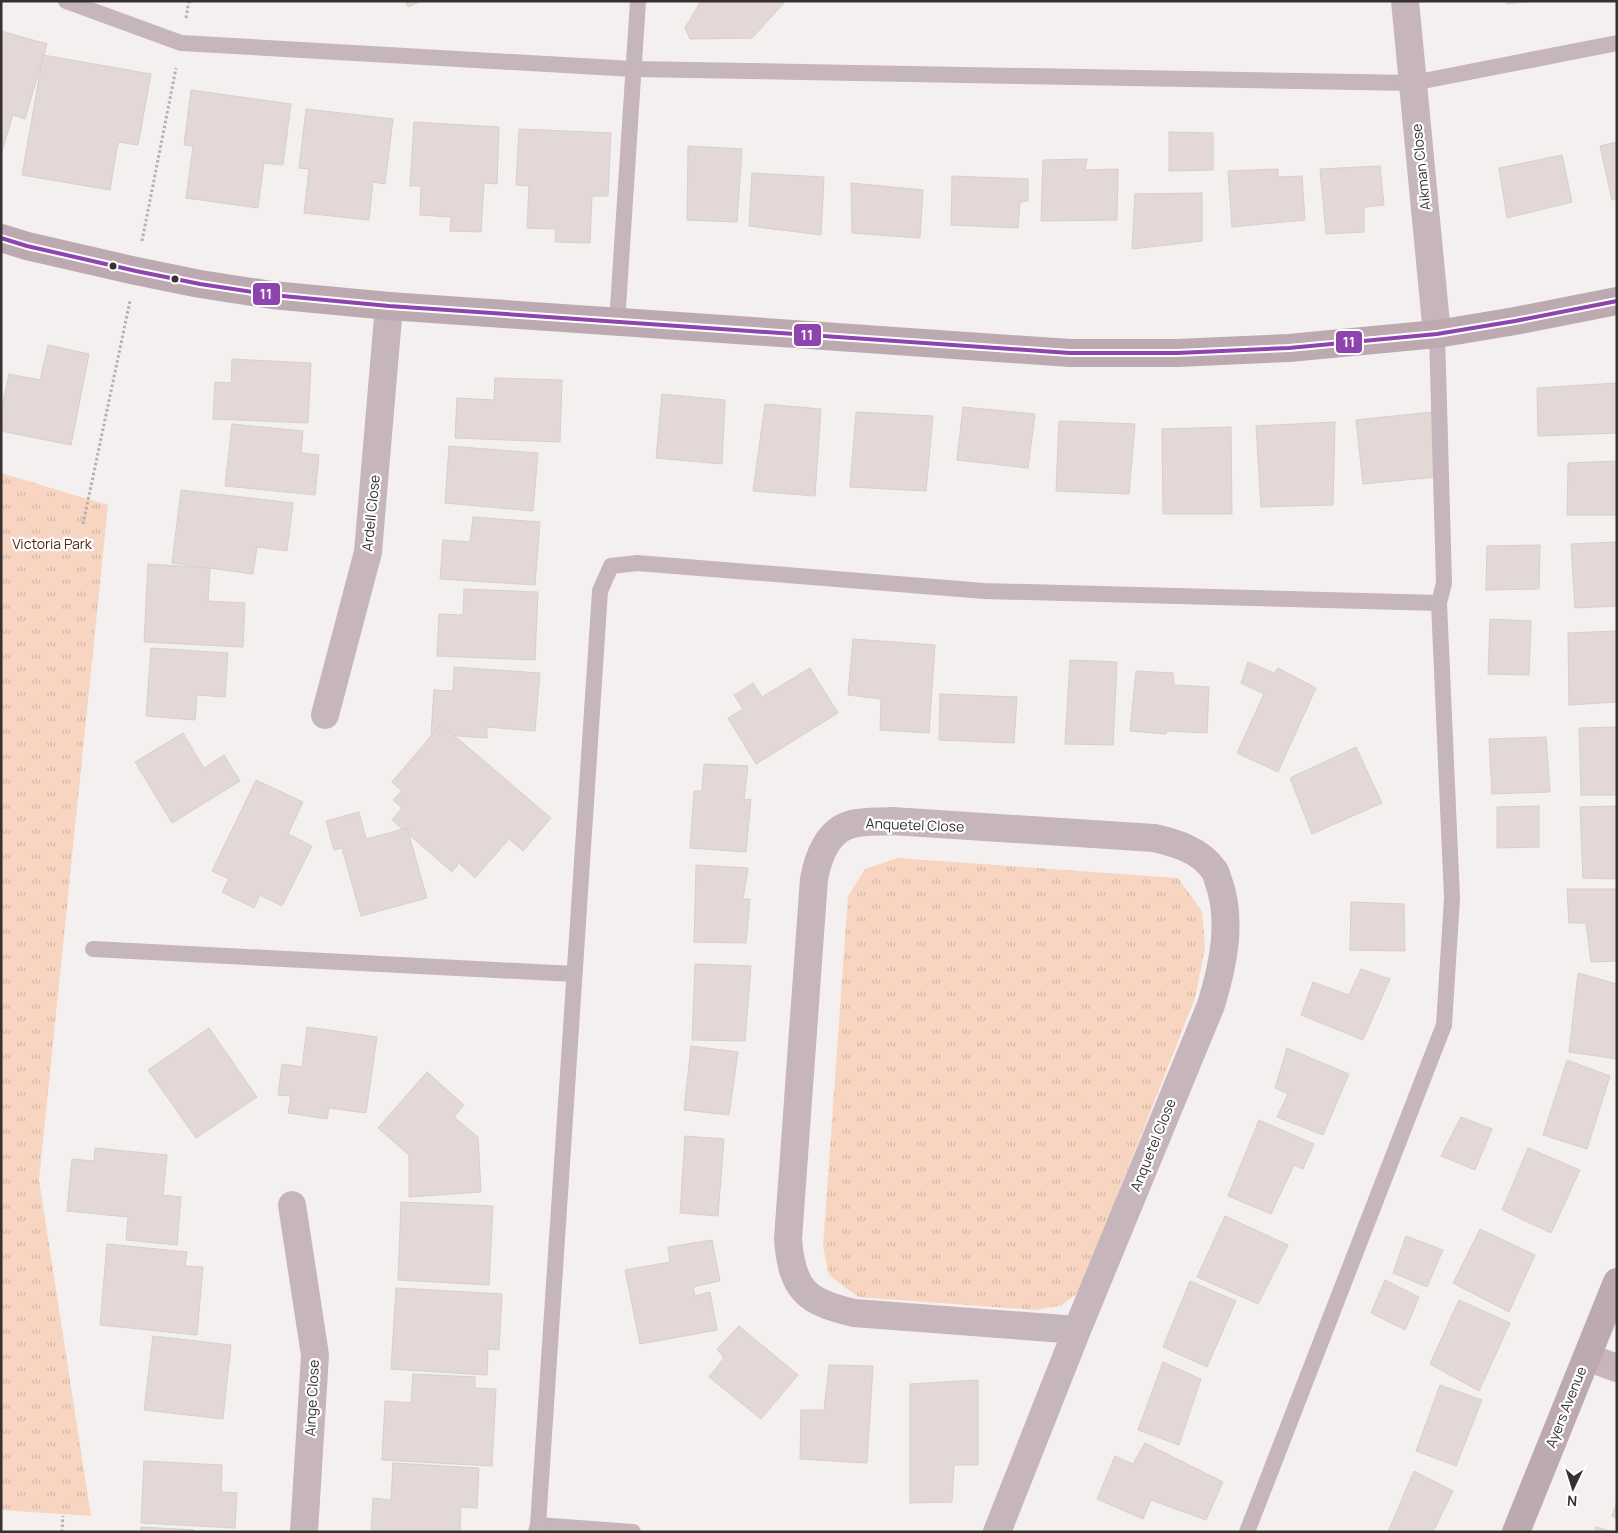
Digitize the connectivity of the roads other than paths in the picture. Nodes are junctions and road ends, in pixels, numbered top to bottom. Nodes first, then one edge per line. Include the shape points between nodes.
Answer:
1 (66, 1) edge
2 (638, 1) edge
3 (1405, 1) edge
4 (1617, 43) edge
5 (633, 69) junction
6 (1413, 83) junction
7 (1, 238) edge
8 (1617, 301) edge
9 (389, 306) junction
10 (617, 323) junction
11 (1437, 334) junction
12 (1439, 603) junction
13 (325, 715) dead end
14 (93, 949) dead end
15 (574, 974) junction
16 (292, 1205) dead end
17 (1617, 1282) edge
18 (1077, 1330) junction
19 (1587, 1357) junction
20 (1617, 1368) edge
21 (537, 1528) edge
22 (304, 1532) edge
23 (633, 1532) edge
24 (997, 1532) edge
25 (1247, 1532) edge
26 (1516, 1532) edge

1 - 5 lane via 181,42
2 - 5 lane
3 - 6 street, Aikman Close
4 - 6 lane
5 - 6 lane
5 - 10 lane
6 - 11 street, Aikman Close
7 - 9 street via 200,284 272,295
8 - 11 street
9 - 10 street
9 - 13 street, Ardell Close via 368,552
10 - 11 street via 1070,353 1177,354 1289,348
11 - 12 lane via 1444,582
12 - 15 lane via 984,591 636,563 611,566 600,591
12 - 25 lane via 1452,898 1444,1025
14 - 15 lane
15 - 21 lane
16 - 22 street, Ainge Close via 315,1356
17 - 19 street, Ayers Avenue
18 - 18 street, Anquetel Close via 1219,979 1225,910 1214,870 1182,845 1154,838 892,821 850,824 826,844 814,879 788,1239 794,1277 816,1301 854,1314
18 - 24 street, Anquetel Close
19 - 20 street
19 - 26 street, Ayers Avenue
21 - 23 lane

